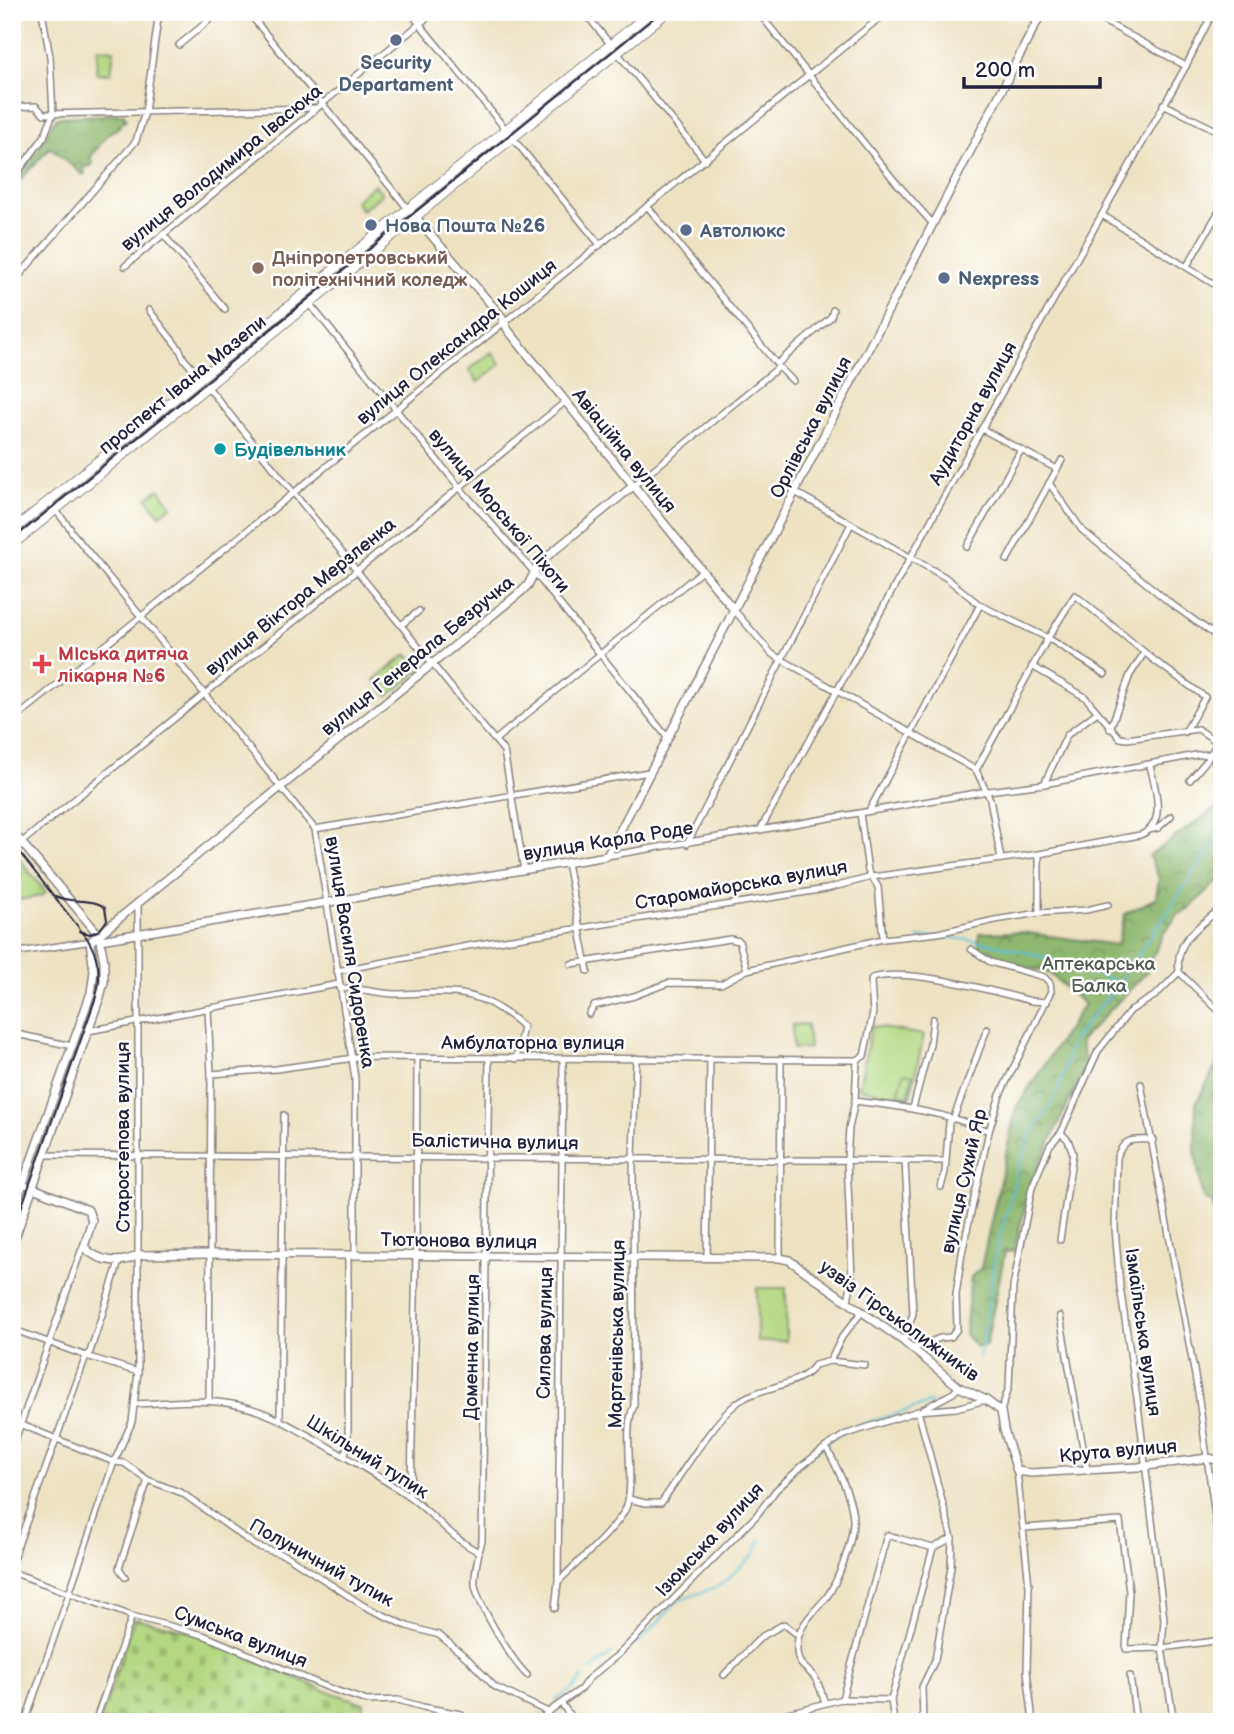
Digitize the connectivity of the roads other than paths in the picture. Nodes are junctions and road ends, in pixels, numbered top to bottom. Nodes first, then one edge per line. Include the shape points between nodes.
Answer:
1 (42, 12) edge
2 (159, 12) edge
3 (219, 12) edge
4 (248, 12) edge
5 (410, 12) edge
6 (435, 12) edge
7 (584, 12) edge
8 (651, 12) edge
9 (667, 12) edge
10 (758, 12) edge
11 (887, 12) edge
12 (1042, 12) edge
13 (1087, 12) edge
14 (1213, 12) edge
15 (420, 24) junction
16 (179, 45) dead end
17 (615, 48) junction
18 (1185, 66) junction
19 (809, 76) junction
20 (1163, 104) junction
21 (320, 106) junction
22 (12, 107) edge
23 (145, 112) junction
24 (53, 114) junction
25 (510, 133) junction
26 (1222, 133) edge
27 (705, 160) junction
28 (12, 180) edge
29 (647, 206) junction
30 (1222, 206) edge
31 (412, 213) junction
32 (1102, 215) junction
33 (933, 223) junction
34 (163, 234) junction
35 (600, 245) junction
36 (125, 266) dead end
37 (1187, 266) junction
38 (12, 284) edge
39 (1222, 289) edge
40 (309, 303) junction
41 (225, 309) dead end
42 (149, 310) dead end
43 (833, 310) dead end
44 (503, 323) junction
45 (778, 366) junction
46 (200, 378) junction
47 (793, 381) dead end
48 (208, 387) junction
49 (565, 402) junction
50 (395, 410) junction
51 (982, 429) junction
52 (1021, 450) junction
53 (1062, 460) dead end
54 (1057, 469) junction
55 (1049, 483) junction
56 (633, 486) junction
57 (459, 487) junction
58 (795, 492) junction
59 (295, 494) junction
60 (48, 501) junction
61 (55, 510) junction
62 (851, 524) junction
63 (12, 531) edge
64 (12, 545) edge
65 (967, 547) dead end
66 (911, 559) junction
67 (1007, 560) dead end
68 (358, 569) junction
69 (534, 572) junction
70 (702, 572) junction
71 (980, 605) junction
72 (734, 610) junction
73 (419, 611) dead end
74 (143, 615) junction
75 (401, 625) junction
76 (1048, 638) junction
77 (1222, 639) edge
78 (1144, 653) junction
79 (600, 655) junction
80 (780, 658) junction
81 (433, 663) junction
82 (1032, 666) junction
83 (1105, 674) dead end
84 (837, 690) junction
85 (205, 693) junction
86 (1097, 713) junction
87 (12, 721) edge
88 (1110, 729) junction
89 (911, 732) junction
90 (1185, 732) junction
91 (1222, 734) edge
92 (667, 737) junction
93 (495, 740) junction
94 (1217, 742) junction
95 (1209, 754) junction
96 (1150, 766) junction
97 (976, 769) junction
98 (649, 772) junction
99 (1190, 780) dead end
100 (281, 785) junction
101 (1044, 785) junction
102 (988, 791) junction
103 (511, 796) junction
104 (869, 811) junction
105 (860, 813) junction
106 (1171, 816) dead end
107 (315, 829) junction
108 (760, 830) junction
109 (1149, 830) junction
110 (12, 831) edge
111 (22, 842) junction
112 (687, 844) junction
113 (1039, 854) junction
114 (607, 856) junction
115 (1001, 859) junction
116 (567, 863) junction
117 (524, 870) junction
118 (872, 877) junction
119 (138, 902) junction
120 (327, 903) junction
121 (1108, 905) dead end
122 (1222, 907) edge
123 (1039, 913) junction
124 (580, 928) junction
125 (137, 934) junction
126 (100, 937) junction
127 (883, 939) junction
128 (90, 942) junction
129 (971, 949) dead end
130 (12, 953) edge
131 (587, 961) junction
132 (571, 964) dead end
133 (747, 970) junction
134 (337, 971) junction
135 (588, 971) dead end
136 (1179, 972) junction
137 (340, 986) junction
138 (1047, 1002) junction
139 (208, 1009) junction
140 (589, 1014) dead end
141 (1222, 1014) edge
142 (933, 1019) dead end
143 (138, 1022) junction
144 (988, 1029) dead end
145 (88, 1031) junction
146 (12, 1033) edge
147 (72, 1046) junction
148 (353, 1057) junction
149 (417, 1058) junction
150 (489, 1058) junction
151 (516, 1059) junction
152 (563, 1059) junction
153 (636, 1059) junction
154 (710, 1059) junction
155 (782, 1059) junction
156 (857, 1060) junction
157 (211, 1074) junction
158 (1141, 1084) dead end
159 (855, 1101) junction
160 (913, 1108) junction
161 (284, 1115) dead end
162 (954, 1117) junction
163 (989, 1131) junction
164 (1061, 1133) junction
165 (1153, 1140) junction
166 (45, 1154) junction
167 (210, 1155) junction
168 (356, 1155) junction
169 (416, 1155) junction
170 (138, 1156) junction
171 (284, 1156) junction
172 (488, 1157) junction
173 (562, 1157) junction
174 (633, 1158) junction
175 (708, 1158) junction
176 (780, 1160) junction
177 (847, 1160) junction
178 (905, 1161) junction
179 (945, 1161) junction
180 (12, 1180) edge
181 (23, 1184) junction
182 (941, 1187) dead end
183 (33, 1188) junction
184 (12, 1214) edge
185 (1060, 1240) dead end
186 (12, 1246) edge
187 (85, 1247) junction
188 (209, 1254) junction
189 (138, 1255) junction
190 (281, 1255) junction
191 (352, 1255) junction
192 (416, 1255) junction
193 (488, 1256) junction
194 (561, 1257) junction
195 (633, 1258) junction
196 (707, 1258) junction
197 (780, 1258) junction
198 (120, 1262) junction
199 (848, 1301) junction
200 (862, 1312) junction
201 (1060, 1316) dead end
202 (12, 1329) edge
203 (903, 1341) junction
204 (50, 1342) junction
205 (912, 1349) junction
206 (86, 1356) junction
207 (830, 1361) junction
208 (865, 1366) dead end
209 (138, 1372) junction
210 (959, 1387) junction
211 (986, 1400) junction
212 (209, 1401) junction
213 (135, 1404) junction
214 (920, 1410) junction
215 (1001, 1411) junction
216 (280, 1419) junction
217 (12, 1421) edge
218 (21, 1424) junction
219 (55, 1437) junction
220 (826, 1447) junction
221 (12, 1449) edge
222 (345, 1457) junction
223 (1208, 1458) junction
224 (1222, 1461) edge
225 (114, 1462) junction
226 (1146, 1466) junction
227 (1087, 1470) junction
228 (1017, 1471) junction
229 (148, 1480) junction
230 (409, 1496) junction
231 (629, 1499) junction
232 (1024, 1528) junction
233 (952, 1538) junction
234 (933, 1548) junction
235 (479, 1552) junction
236 (12, 1562) edge
237 (1222, 1567) edge
238 (12, 1572) edge
239 (125, 1577) dead end
240 (558, 1582) junction
241 (70, 1594) junction
242 (555, 1608) dead end
243 (132, 1616) junction
244 (798, 1634) junction
245 (1222, 1640) edge
246 (1162, 1648) junction
247 (527, 1675) dead end
248 (724, 1675) dead end
249 (1130, 1676) dead end
250 (842, 1699) junction
251 (891, 1700) junction
252 (825, 1703) junction
253 (562, 1704) junction
254 (548, 1712) junction
255 (461, 1714) dead end
256 (25, 1722) edge
257 (95, 1722) edge
258 (539, 1722) edge
259 (574, 1722) edge
260 (762, 1722) edge
261 (894, 1722) edge
262 (923, 1722) edge
263 (1033, 1722) edge
264 (1136, 1722) edge
265 (1174, 1722) edge

1 - 24 street
2 - 23 street
3 - 16 street
4 - 21 street, Авіаційна вулиця
5 - 15 street
6 - 15 street, вулиця Володимира Івасюка
7 - 17 street
8 - 17 highway, проспект Івана Мазепи
9 - 17 highway, проспект Івана Мазепи
10 - 19 street
11 - 19 street, вулиця Олександра Кошиця
12 - 33 street, Орлівська вулиця
13 - 18 street
14 - 18 street, Аудиторна вулиця
15 - 21 street, вулиця Володимира Івасюка
15 - 25 street
17 - 25 highway, проспект Івана Мазепи
17 - 27 street
18 - 20 street, Аудиторна вулиця
19 - 27 street, вулиця Олександра Кошиця
19 - 33 street
20 - 26 street
20 - 32 street, Аудиторна вулиця
21 - 23 street
21 - 31 street, Авіаційна вулиця
21 - 34 street, вулиця Володимира Івасюка
22 - 24 street via 36,106 44,114
23 - 24 street
23 - 38 street via 136,141
24 - 28 street via 44,137
25 - 31 highway, проспект Івана Мазепи
25 - 35 street
27 - 29 street, вулиця Олександра Кошиця
29 - 35 street, вулиця Олександра Кошиця
29 - 45 street
30 - 37 street
31 - 40 highway, проспект Івана Мазепи
31 - 44 street, Авіаційна вулиця
31 - 46 highway, проспект Івана Мазепи
32 - 37 street
32 - 51 street, Аудиторна вулиця
33 - 58 street, Орлівська вулиця
34 - 36 street, вулиця Володимира Івасюка
34 - 41 street
35 - 44 street, вулиця Олександра Кошиця
37 - 39 street
40 - 48 highway, проспект Івана Мазепи
40 - 50 street, вулиця Морської Піхоти
42 - 46 street
43 - 45 street, вулиця Генерала Безручка
44 - 49 street, Авіаційна вулиця
44 - 50 street, вулиця Олександра Кошиця
45 - 47 street
45 - 56 street, вулиця Генерала Безручка
46 - 48 street
46 - 60 highway, проспект Івана Мазепи
48 - 59 street
48 - 61 highway, проспект Івана Мазепи
49 - 56 street, Авіаційна вулиця
49 - 57 street, вулиця Віктора Мерзленка
50 - 57 street, вулиця Морської Піхоти
50 - 59 street, вулиця Олександра Кошиця
51 - 52 street
51 - 66 street, Аудиторна вулиця
52 - 54 street
52 - 65 street
53 - 54 street
54 - 55 street
55 - 67 street
55 - 77 street via 1082,530 1170,603
56 - 69 street, вулиця Генерала Безручка via 539,563
56 - 70 street, Авіаційна вулиця
57 - 68 street, вулиця Віктора Мерзленка
57 - 69 street, вулиця Морської Піхоти
58 - 62 street
58 - 72 street, Орлівська вулиця
59 - 68 street
59 - 74 street, вулиця Олександра Кошиця
60 - 61 street, вулиця Василя Сидоренка
60 - 63 highway, проспект Івана Мазепи
61 - 64 highway, проспект Івана Мазепи
61 - 74 street, вулиця Василя Сидоренка
62 - 66 street
62 - 80 street
66 - 71 street via 945,577
66 - 84 street, Аудиторна вулиця
68 - 75 street
68 - 85 street, вулиця Віктора Мерзленка
69 - 79 street, вулиця Морської Піхоти
69 - 81 street, вулиця Генерала Безручка via 522,591
70 - 72 street, Авіаційна вулиця
70 - 79 street
71 - 76 street
71 - 89 street
72 - 80 street, Авіаційна вулиця
72 - 92 street, Орлівська вулиця
73 - 75 street
74 - 85 street, вулиця Василя Сидоренка
74 - 87 street, вулиця Олександра Кошиця
75 - 81 street
76 - 78 street via 1075,596
76 - 82 street
76 - 83 street
78 - 88 street via 1130,675
78 - 90 street via 1205,697
79 - 92 street, вулиця Морської Піхоти
79 - 93 street
80 - 84 street, Авіаційна вулиця
80 - 112 street
81 - 93 street
81 - 100 street, вулиця Генерала Безручка
82 - 86 street via 1085,697
82 - 97 street
84 - 89 street, Авіаційна вулиця
84 - 108 street, Аудиторна вулиця
85 - 100 street, вулиця Василя Сидоренка
85 - 111 street, вулиця Віктора Мерзленка
86 - 88 street
86 - 101 street via 1068,735
88 - 90 street via 1127,739
89 - 97 street, Авіаційна вулиця
89 - 104 street
90 - 94 street via 1198,729
91 - 94 street
92 - 98 street, Орлівська вулиця
93 - 103 street via 505,751
94 - 95 street
95 - 96 street, вулиця Карла Роде
95 - 99 street
96 - 101 street, вулиця Карла Роде
96 - 109 street via 1158,811
97 - 102 street
98 - 103 street
98 - 114 street, Орлівська вулиця
100 - 107 street, вулиця Василя Сидоренка
100 - 119 street, вулиця Генерала Безручка
101 - 102 street, вулиця Карла Роде
102 - 104 street, вулиця Карла Роде
102 - 115 street
103 - 107 street
103 - 117 street
104 - 105 street, вулиця Карла Роде
105 - 108 street, вулиця Карла Роде
105 - 118 street
106 - 109 street, Старомайорська вулиця
107 - 120 street, вулиця Василя Сидоренка
108 - 112 street, вулиця Карла Роде
109 - 113 street, Старомайорська вулиця
110 - 111 street
111 - 126 street
112 - 114 street, вулиця Карла Роде
113 - 115 street, Старомайорська вулиця
113 - 123 street
114 - 116 street, вулиця Карла Роде
115 - 118 street, Старомайорська вулиця
116 - 117 street, вулиця Карла Роде
116 - 124 street
117 - 120 street, вулиця Карла Роде
118 - 124 street, Старомайорська вулиця via 826,889
118 - 127 street via 878,887
119 - 125 street, Старостепова вулиця
119 - 126 street, вулиця Генерала Безручка
120 - 125 street, вулиця Карла Роде
120 - 134 street, вулиця Василя Сидоренка
121 - 123 street
122 - 136 street via 1179,950
123 - 127 street via 967,929
124 - 131 street
124 - 134 street, Старомайорська вулиця
125 - 126 street, вулиця Карла Роде
125 - 143 street, Старостепова вулиця
126 - 128 street, вулиця Генерала Безручка
126 - 145 street via 104,982
127 - 133 street
128 - 130 street
128 - 147 street via 93,980
129 - 138 street via 990,962 1044,977 1051,987
131 - 132 street
131 - 133 street via 730,939 739,940
131 - 135 street
133 - 140 street via 721,984 658,985 594,1006
134 - 137 street, вулиця Василя Сидоренка
136 - 141 street
136 - 164 street via 1156,995 1131,1010 1098,1051
137 - 139 street
137 - 148 street, вулиця Василя Сидоренка
137 - 151 street via 480,997 523,1027
138 - 156 street via 926,978 872,978 873,1013 864,1056
138 - 163 street, вулиця Сухий Яр via 1000,1095
139 - 143 street
139 - 157 street
142 - 160 street
143 - 145 street
143 - 170 street, Старостепова вулиця
144 - 162 street
145 - 166 street
146 - 147 street
147 - 181 street
148 - 149 street, Амбулаторна вулиця
148 - 157 street, Амбулаторна вулиця
148 - 168 street, вулиця Василя Сидоренка
149 - 150 street, Амбулаторна вулиця
149 - 169 street
150 - 151 street, Амбулаторна вулиця
150 - 172 street, Доменна вулиця
151 - 152 street, Амбулаторна вулиця
152 - 153 street, Амбулаторна вулиця
152 - 173 street, Силова вулиця
153 - 154 street, Амбулаторна вулиця
153 - 174 street, Мартенівська вулиця
154 - 155 street, Амбулаторна вулиця
154 - 175 street
155 - 156 street, Амбулаторна вулиця
155 - 176 street
156 - 159 street
157 - 167 street
158 - 165 street
159 - 160 street
159 - 177 street
160 - 162 street
161 - 171 street
162 - 163 street
162 - 179 street via 949,1122
163 - 205 street, вулиця Сухий Яр via 962,1253 957,1329 951,1337
164 - 185 street via 1073,1153
164 - 215 street via 1050,1145 1032,1187 1013,1287 1009,1387
165 - 223 street
165 - 226 street, Ізмаїльська вулиця via 1131,1140 1117,1157 1115,1228
166 - 170 street, Балістична вулиця
166 - 183 street
167 - 170 street, Балістична вулиця
167 - 171 street, Балістична вулиця
167 - 188 street
168 - 169 street, Балістична вулиця
168 - 171 street, Балістична вулиця
168 - 191 street, вулиця Василя Сидоренка
169 - 172 street, Балістична вулиця
169 - 192 street
170 - 189 street, Старостепова вулиця
171 - 190 street
172 - 173 street, Балістична вулиця
172 - 193 street, Доменна вулиця
173 - 174 street, Балістична вулиця
173 - 194 street, Силова вулиця
174 - 175 street, Балістична вулиця
174 - 195 street, Мартенівська вулиця
175 - 176 street, Балістична вулиця
175 - 196 street
176 - 177 street, Балістична вулиця
176 - 197 street
177 - 178 street, Балістична вулиця
177 - 199 street via 852,1279
178 - 179 street, Балістична вулиця
178 - 203 street via 913,1314
179 - 182 street
180 - 181 street
181 - 183 street
181 - 184 street
183 - 186 street
183 - 187 street via 88,1210 92,1220
187 - 198 street via 94,1255
187 - 204 street
188 - 189 street, Тютюнова вулиця
188 - 190 street, Тютюнова вулиця
188 - 212 street
189 - 198 street
189 - 209 street, Старостепова вулиця
190 - 191 street, Тютюнова вулиця
190 - 216 street
191 - 192 street, Тютюнова вулиця
191 - 222 street, вулиця Василя Сидоренка
192 - 193 street, Тютюнова вулиця
192 - 230 street
193 - 194 street, Тютюнова вулиця
193 - 235 street, Доменна вулиця
194 - 195 street, Тютюнова вулиця
194 - 240 street, Силова вулиця
195 - 196 street, Тютюнова вулиця
195 - 231 street, Мартенівська вулиця
196 - 197 street, Тютюнова вулиця
197 - 199 street, узвіз Гірськолижників via 789,1259
198 - 206 street
199 - 200 street, узвіз Гірськолижників
200 - 203 street, узвіз Гірськолижників
200 - 207 street
201 - 227 street
202 - 204 street
203 - 205 street, узвіз Гірськолижників
204 - 206 street
204 - 218 street
205 - 210 street, узвіз Гірськолижників
206 - 209 street
206 - 219 street
207 - 208 street
207 - 231 street via 736,1404 661,1503
209 - 213 street, Старостепова вулиця
210 - 211 street, узвіз Гірськолижників
210 - 214 street, Ізюмська вулиця
211 - 214 street, Ізюмська вулиця
211 - 215 street, узвіз Гірськолижників
212 - 213 street, Шкільний тупик
212 - 216 street, Шкільний тупик via 236,1404
213 - 225 street, Старостепова вулиця
214 - 220 street, Ізюмська вулиця via 844,1436
214 - 233 street
215 - 228 street
216 - 222 street, Шкільний тупик
217 - 218 street, Полуничний тупик
218 - 219 street, Полуничний тупик
218 - 221 street
219 - 225 street, Полуничний тупик
219 - 236 street
220 - 244 street via 839,1470 853,1523 840,1574
220 - 253 street, Ізюмська вулиця via 776,1490 643,1630
222 - 230 street, Шкільний тупик
223 - 224 street, Крута вулиця
223 - 226 street, Крута вулиця
223 - 237 street
225 - 229 street, Полуничний тупик via 124,1463
225 - 241 street, Старостепова вулиця
226 - 227 street, Крута вулиця
226 - 246 street, Ізмаїльська вулиця via 1164,1619
227 - 228 street, Крута вулиця
228 - 232 street
229 - 239 street via 119,1568
229 - 254 street, Полуничний тупик via 182,1493 256,1546 287,1556 364,1606 439,1635 495,1687
230 - 235 street, Шкільний тупик via 450,1534
231 - 240 street via 623,1515
232 - 246 street via 1120,1521 1129,1591 1126,1649
232 - 263 street via 1029,1586 1027,1671
233 - 234 street
233 - 262 street via 935,1660 922,1687
234 - 250 street via 887,1535
234 - 251 street
235 - 247 street via 475,1581 482,1602 502,1643
238 - 241 street, Сумська вулиця
240 - 242 street, Силова вулиця
241 - 243 street, Сумська вулиця
241 - 256 street, Старостепова вулиця
243 - 255 street, Сумська вулиця via 203,1635 367,1701 398,1700
243 - 257 street
244 - 248 street via 783,1625 761,1637
244 - 252 street via 800,1665 818,1681
245 - 246 street
246 - 265 street, Ізмаїльська вулиця
249 - 264 street
250 - 251 street
250 - 252 street
251 - 261 street
252 - 260 street
253 - 254 street, Ізюмська вулиця
253 - 259 street
254 - 258 street, Ізюмська вулиця

